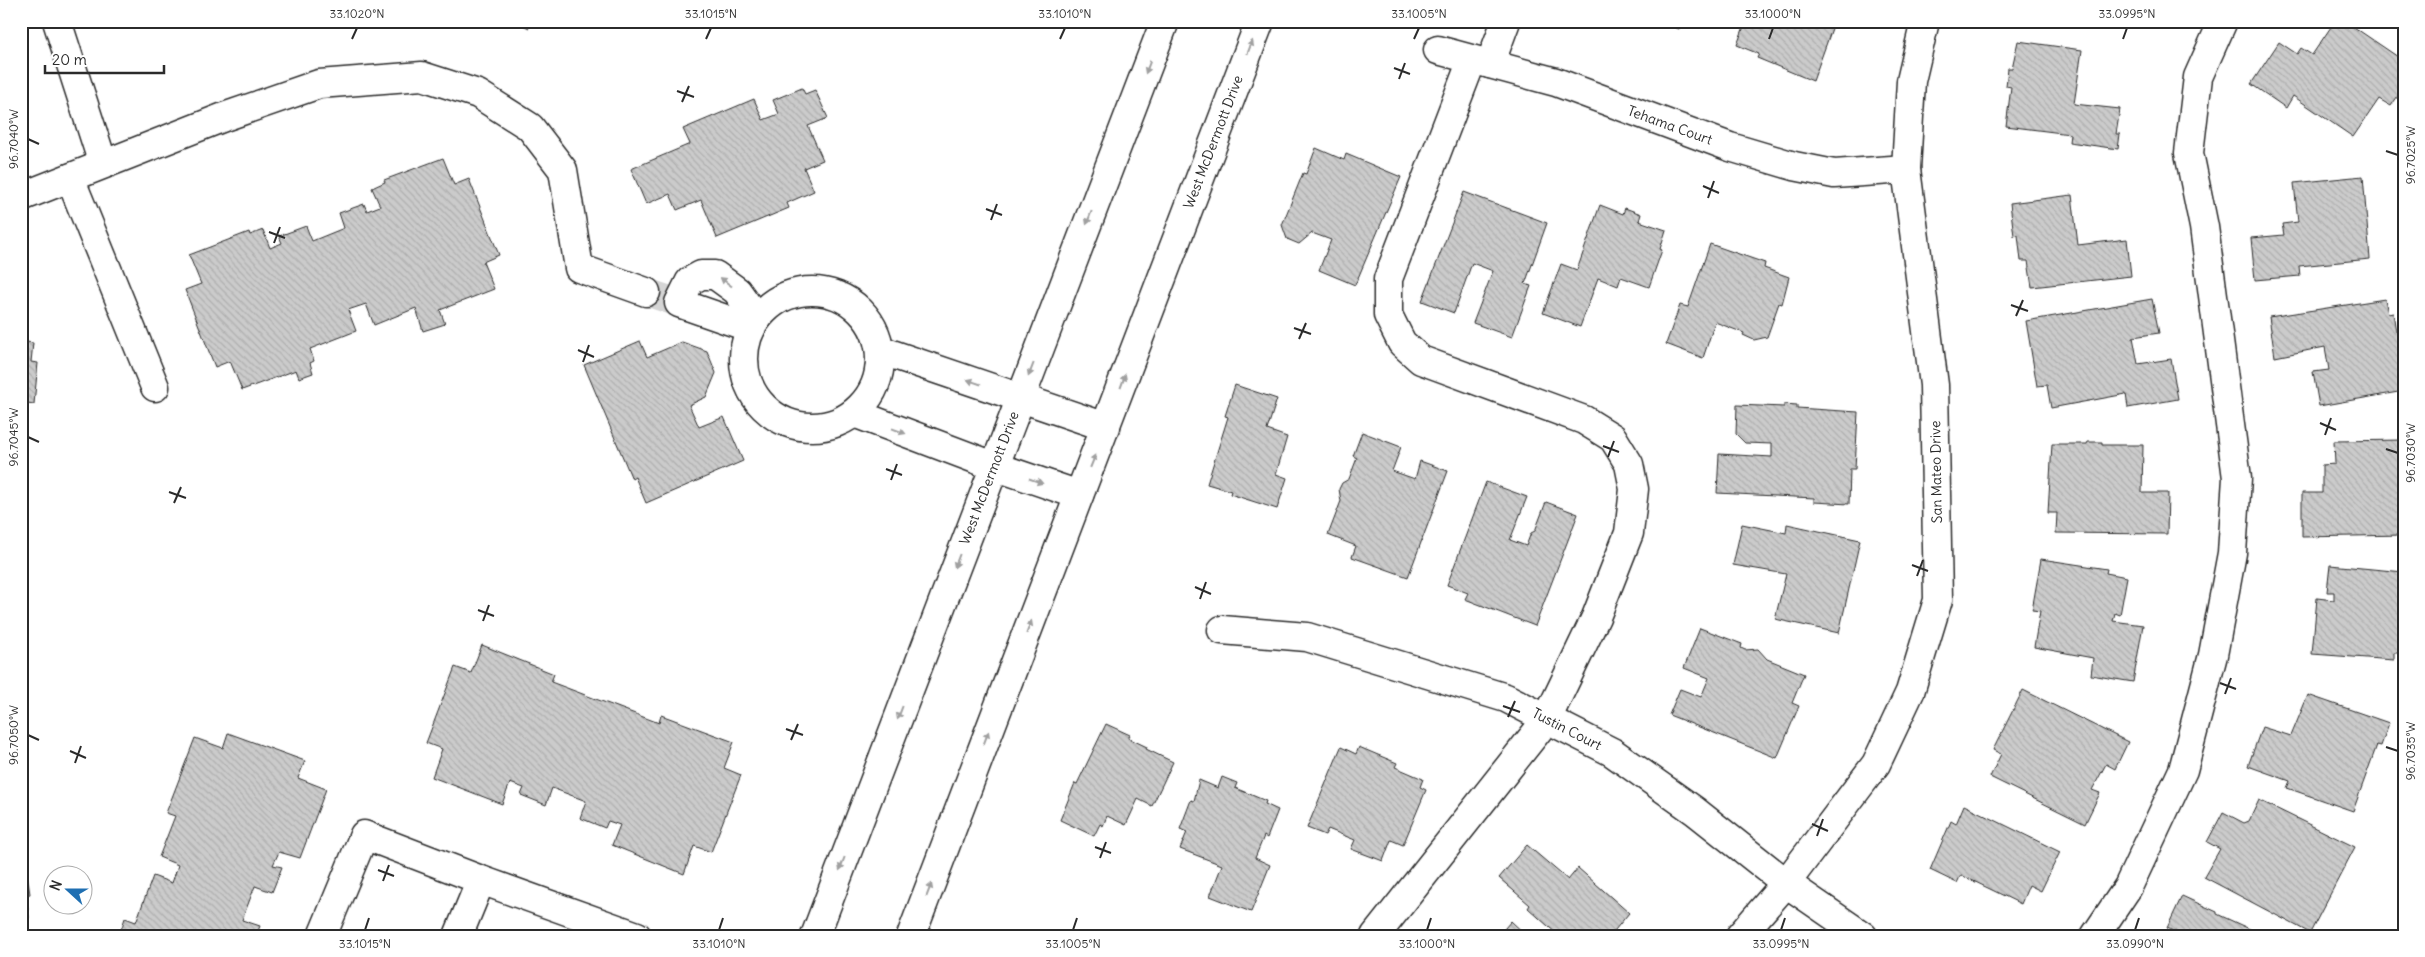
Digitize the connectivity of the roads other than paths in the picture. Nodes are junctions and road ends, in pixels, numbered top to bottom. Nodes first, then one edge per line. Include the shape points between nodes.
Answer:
1 (57, 21) edge
2 (1165, 21) edge
3 (1260, 21) edge
4 (1506, 21) edge
5 (1925, 21) edge
6 (2223, 21) edge
7 (1438, 50) dead end
8 (1481, 62) junction
9 (103, 164) junction
10 (1906, 169) junction
11 (70, 178) junction
12 (21, 197) edge
13 (646, 292) tunnel mouth
14 (754, 324) junction
15 (880, 350) junction
16 (155, 387) dead end
17 (1020, 398) junction
18 (854, 413) junction
19 (1106, 427) junction
20 (994, 466) junction
21 (1079, 495) junction
22 (1222, 630) dead end
23 (1547, 719) junction
24 (481, 880) junction
25 (1786, 883) junction
26 (322, 936) edge
27 (458, 936) edge
28 (637, 936) edge
29 (815, 936) edge
30 (911, 936) edge
31 (1375, 936) edge
32 (1740, 936) edge
33 (1864, 936) edge
34 (2096, 936) edge

1 - 9 street
2 -> 17 street, West McDermott Drive
19 -> 3 street, West McDermott Drive
4 - 8 street
5 - 10 street, San Mateo Drive via 1911,80
6 - 34 street via 2198,77 2189,153 2204,228 2236,478 2232,553 2213,655 2184,770 2128,887
7 - 8 street, Tehama Court
8 - 10 street, Tehama Court via 1556,82 1730,147 1794,166 1834,174
8 - 23 street via 1388,279 1388,316 1402,343 1422,360 1584,420 1613,438 1629,464 1634,489 1629,533 1596,617
9 - 11 street
9 - 13 street via 224,116 319,84 422,76 478,94 530,127 563,170 579,268
10 - 25 street, San Mateo Drive via 1934,385 1938,600 1910,692 1876,764
11 - 12 street
11 - 16 street
14 -> 14 street via 737,291 715,275 701,274 690,281 679,304
14 - 15 street via 777,300 814,290 850,302 865,315
14 - 18 street via 744,348 745,369 750,389 763,407 780,420 800,427 821,427
17 -> 15 street
15 - 18 street via 880,368 875,385
17 - 19 street
17 - 20 street, West McDermott Drive
18 -> 20 street
21 -> 19 street, West McDermott Drive
20 -> 21 street
20 -> 29 street, West McDermott Drive
30 -> 21 street, West McDermott Drive
22 - 23 street, Tustin Court via 1307,637 1506,698
23 - 25 street, Tustin Court via 1612,752 1695,811
23 - 31 street
24 - 26 street via 364,835
24 - 27 street
24 - 28 street
25 - 32 street, San Mateo Drive
25 - 33 street, Tustin Court

